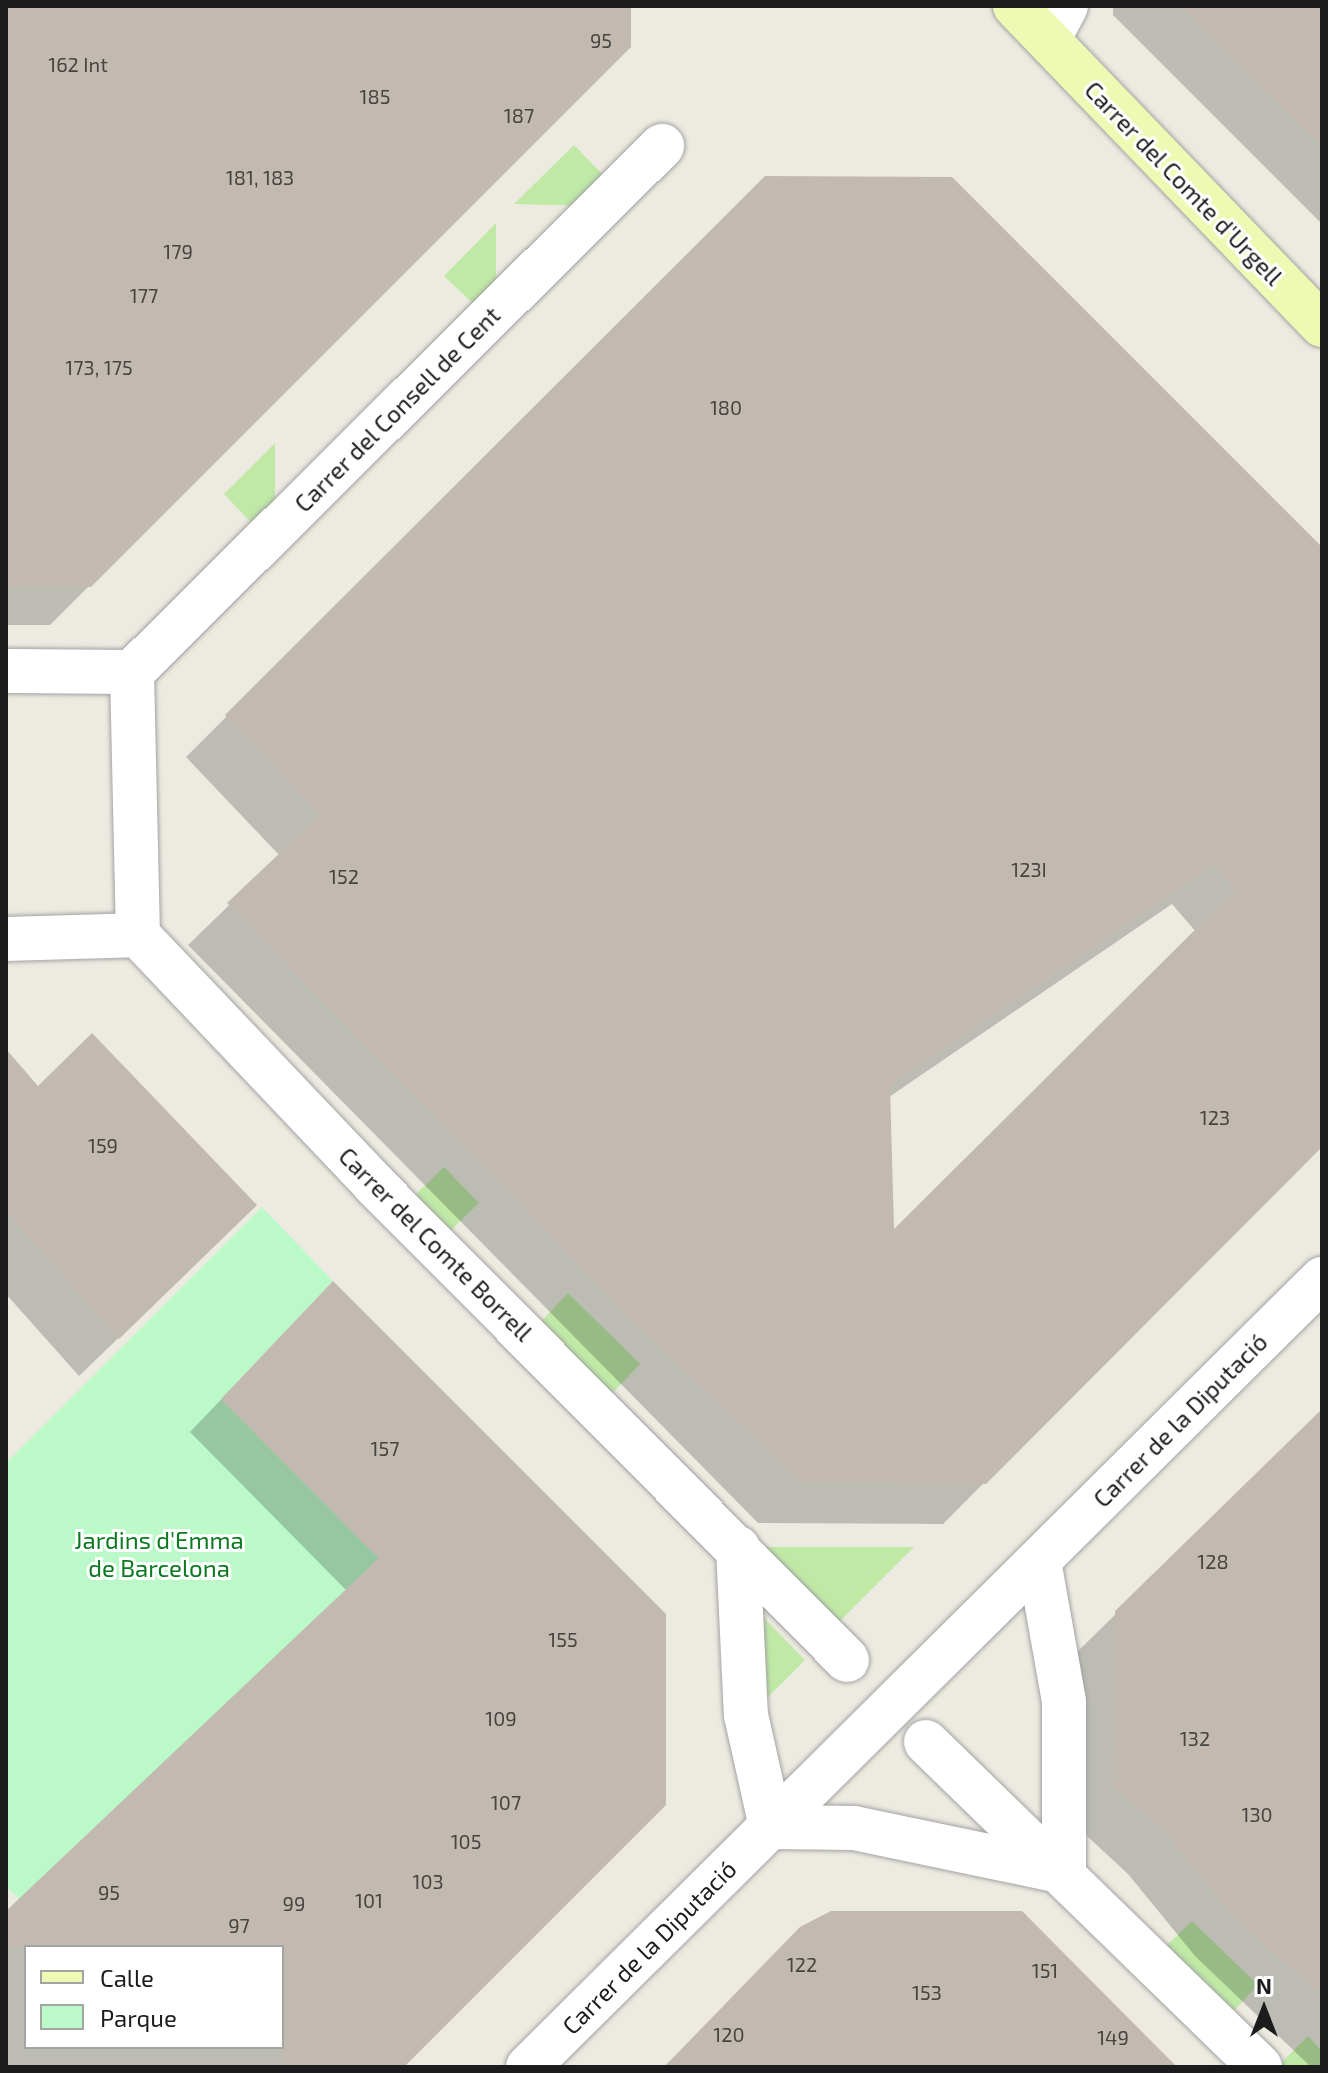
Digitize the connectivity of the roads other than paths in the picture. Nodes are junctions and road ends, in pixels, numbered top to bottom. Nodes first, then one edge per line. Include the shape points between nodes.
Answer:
1 (1015, 6) edge
2 (1057, 23) edge
3 (662, 146) dead end
4 (1322, 325) edge
5 (24, 671) edge
6 (132, 672) junction
7 (138, 935) junction
8 (6, 939) edge
9 (1322, 1279) edge
10 (738, 1548) junction
11 (1039, 1561) junction
12 (847, 1660) dead end
13 (926, 1742) dead end
14 (771, 1827) junction
15 (1064, 1872) junction
16 (528, 2067) edge
17 (1260, 2067) edge

1 - 2 main road, Carrer del Comte d'Urgell
2 - 4 main road, Carrer del Comte d'Urgell
3 - 6 street, Carrer del Consell de Cent
5 - 6 street
6 - 7 street
7 - 8 street
7 - 10 street, Carrer del Comte Borrell via 374,1184
9 - 11 street, Carrer de la Diputació
10 - 12 street, Carrer del Comte Borrell
10 - 14 street via 746,1715
11 - 14 street, Carrer de la Diputació
11 - 15 street via 1064,1702
13 - 15 street
14 - 15 street via 854,1828
14 - 16 street, Carrer de la Diputació
15 - 17 street

